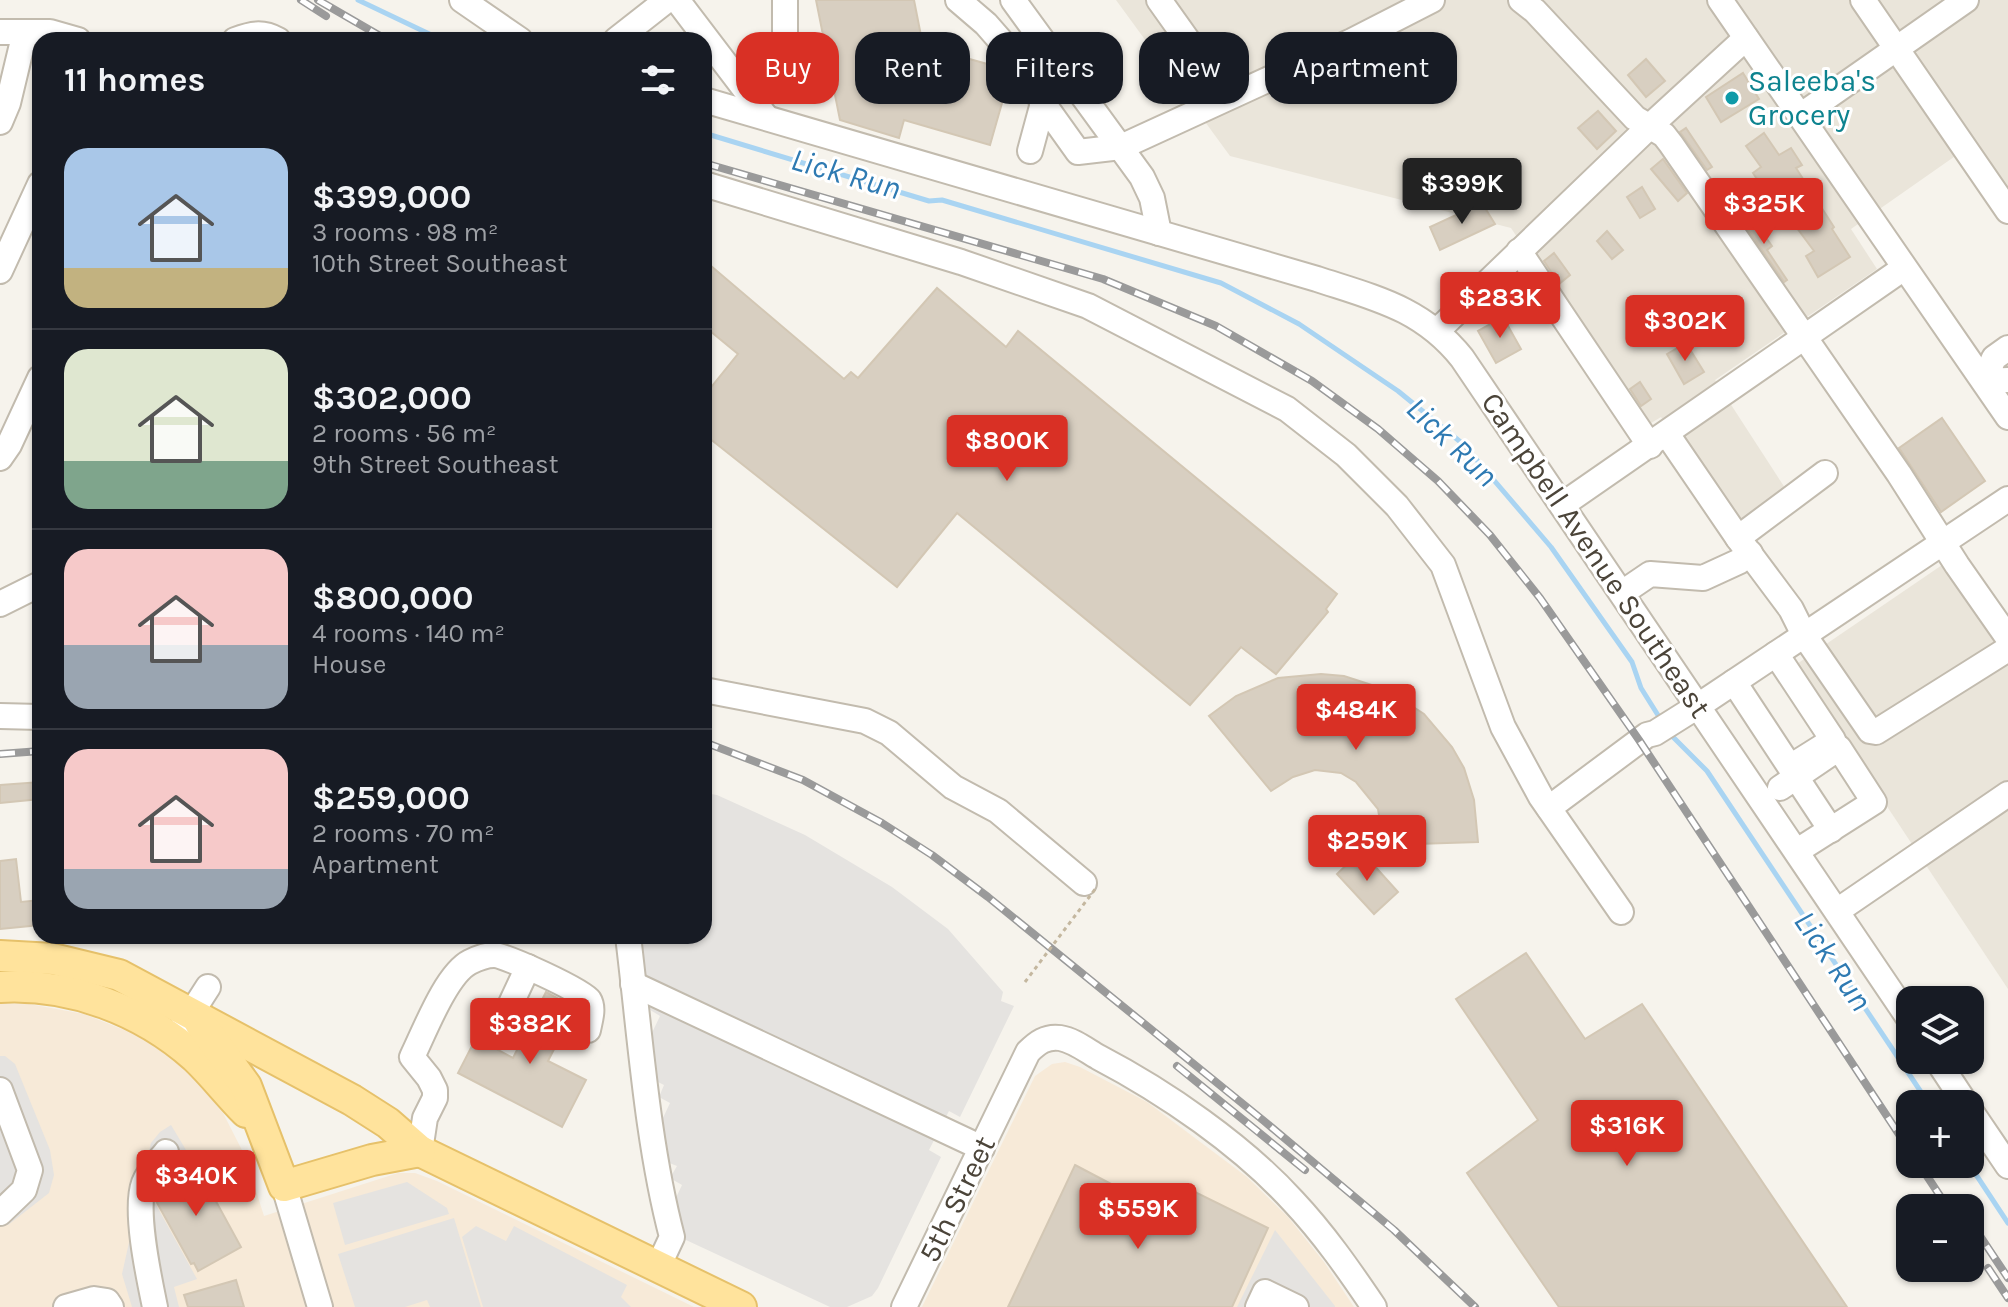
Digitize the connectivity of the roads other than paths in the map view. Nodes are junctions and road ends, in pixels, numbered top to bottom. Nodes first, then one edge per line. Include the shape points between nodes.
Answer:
1 (462, 0) edge
2 (667, 0) edge
3 (677, 0) edge
4 (784, 0) edge
5 (958, 0) edge
6 (1159, 0) edge
7 (1432, 0) edge
8 (1521, 0) edge
9 (1720, 0) edge
10 (1863, 0) edge
11 (1966, 0) edge
12 (1014, 1) edge
13 (986, 24) junction
14 (0, 32) edge
15 (25, 32) junction
16 (32, 32) edge
17 (508, 32) edge
18 (626, 32) edge
19 (701, 32) edge
20 (785, 32) edge
21 (993, 32) edge
22 (1182, 32) edge
23 (1746, 38) junction
24 (712, 46) edge
25 (1896, 48) junction
26 (1249, 88) edge
27 (712, 102) edge
28 (1043, 104) edge
29 (1044, 104) edge
30 (1213, 104) edge
31 (1800, 116) junction
32 (766, 117) junction
33 (0, 122) edge
34 (1650, 126) junction
35 (1121, 147) junction
36 (1030, 151) dead end
37 (712, 186) edge
38 (32, 201) edge
39 (2008, 211) edge
40 (1159, 233) junction
41 (1519, 251) junction
42 (1904, 268) junction
43 (0, 271) edge
44 (1437, 331) junction
45 (1805, 339) junction
46 (2008, 348) edge
47 (1996, 380) edge
48 (32, 395) edge
49 (2008, 417) edge
50 (1658, 440) junction
51 (0, 458) edge
52 (1825, 473) dead end
53 (2008, 499) edge
54 (1562, 505) junction
55 (1942, 542) junction
56 (1744, 546) junction
57 (32, 588) edge
58 (1622, 593) junction
59 (0, 604) edge
60 (1804, 635) junction
61 (2008, 638) edge
62 (2008, 649) edge
63 (1776, 654) junction
64 (1734, 682) junction
65 (712, 692) edge
66 (1688, 712) junction
67 (0, 716) edge
68 (32, 717) edge
69 (2005, 802) edge
70 (1549, 808) junction
71 (1831, 830) junction
72 (1797, 851) junction
73 (1090, 886) road end
74 (1837, 911) junction
75 (1621, 912) dead end
76 (629, 944) edge
77 (0, 956) edge
78 (528, 967) junction
79 (633, 984) junction
80 (0, 987) edge
81 (208, 987) dead end
82 (1896, 999) edge
83 (192, 1013) junction
84 (500, 1027) dead end
85 (588, 1030) dead end
86 (174, 1040) junction
87 (0, 1090) edge
88 (261, 1128) junction
89 (1984, 1130) edge
90 (982, 1148) junction
91 (420, 1151) junction
92 (166, 1152) dead end
93 (2006, 1161) edge
94 (284, 1186) junction
95 (0, 1213) edge
96 (658, 1267) junction
97 (66, 1307) edge
98 (111, 1307) edge
99 (155, 1307) edge
100 (320, 1307) edge
101 (741, 1307) edge
102 (904, 1307) edge
103 (1258, 1307) edge
104 (1296, 1307) edge
105 (1374, 1307) edge

1 - 17 street
2 - 18 street
3 - 19 street
4 - 20 street
5 - 13 street
6 - 22 street
7 - 26 street
8 - 34 street via 1635,118
9 - 23 street
10 - 25 street
11 - 25 street
12 - 13 street
12 - 35 street
13 - 21 street
14 - 15 street
15 - 16 street
15 - 33 street
23 - 31 street
23 - 34 street
24 - 32 street
25 - 31 street
25 - 39 street
27 - 32 street, Campbell Avenue Southeast
28 - 36 street
29 - 35 street via 1078,152
30 - 35 street
31 - 42 street
32 - 40 street, Campbell Avenue Southeast
34 - 41 street
34 - 45 street via 1671,144
35 - 40 street via 1152,198
37 - 70 street via 1088,306 1287,409 1346,455 1397,506 1443,565 1500,722
38 - 43 street
40 - 44 street, Campbell Avenue Southeast via 1395,305
41 - 44 street
41 - 50 street
42 - 45 street
42 - 47 street
44 - 54 street, Campbell Avenue Southeast via 1462,358
45 - 50 street
45 - 55 street
46 - 47 street via 1994,358
47 - 49 street
48 - 51 street
50 - 54 street
50 - 56 street
52 - 56 street
53 - 55 street
54 - 58 street, Campbell Avenue Southeast
55 - 60 street
55 - 61 street
56 - 58 street via 1740,561 1703,578 1650,574
56 - 60 street
57 - 59 street
58 - 66 street, Campbell Avenue Southeast
60 - 62 street via 1870,731 1876,732
60 - 63 street
63 - 64 street
63 - 64 street via 1833,740 1790,767
64 - 66 street
65 - 73 street via 883,729 953,787 998,811
66 - 70 street via 1639,740
66 - 72 street, Campbell Avenue Southeast
67 - 68 street
69 - 74 street
70 - 75 street
71 - 71 street via 1874,802 1839,748 1788,782
71 - 72 street
72 - 74 street, Campbell Avenue Southeast
74 - 82 street, Campbell Avenue Southeast
76 - 79 street
77 - 83 main road via 53,959 109,972
78 - 84 street
78 - 85 street via 587,996 592,1006
78 - 91 street via 495,955 469,962 453,977 412,1057 435,1090
79 - 90 street
79 - 96 street via 672,1237
80 - 86 main road via 74,994 105,1003
81 - 83 street
83 - 86 street
83 - 88 main road via 246,1086
83 - 91 main road via 352,1100
86 - 88 main road
87 - 95 street via 30,1170 24,1190
88 - 94 main road
89 - 93 street
90 - 102 street, 5th Street
90 - 105 street, 5th Street via 1028,1052 1048,1038 1069,1041 1162,1094 1290,1198
91 - 94 main road
91 - 96 main road
92 - 99 street via 144,1182 142,1198 142,1238
94 - 100 street
96 - 101 main road
97 - 98 street via 94,1299
103 - 104 street via 1265,1292

